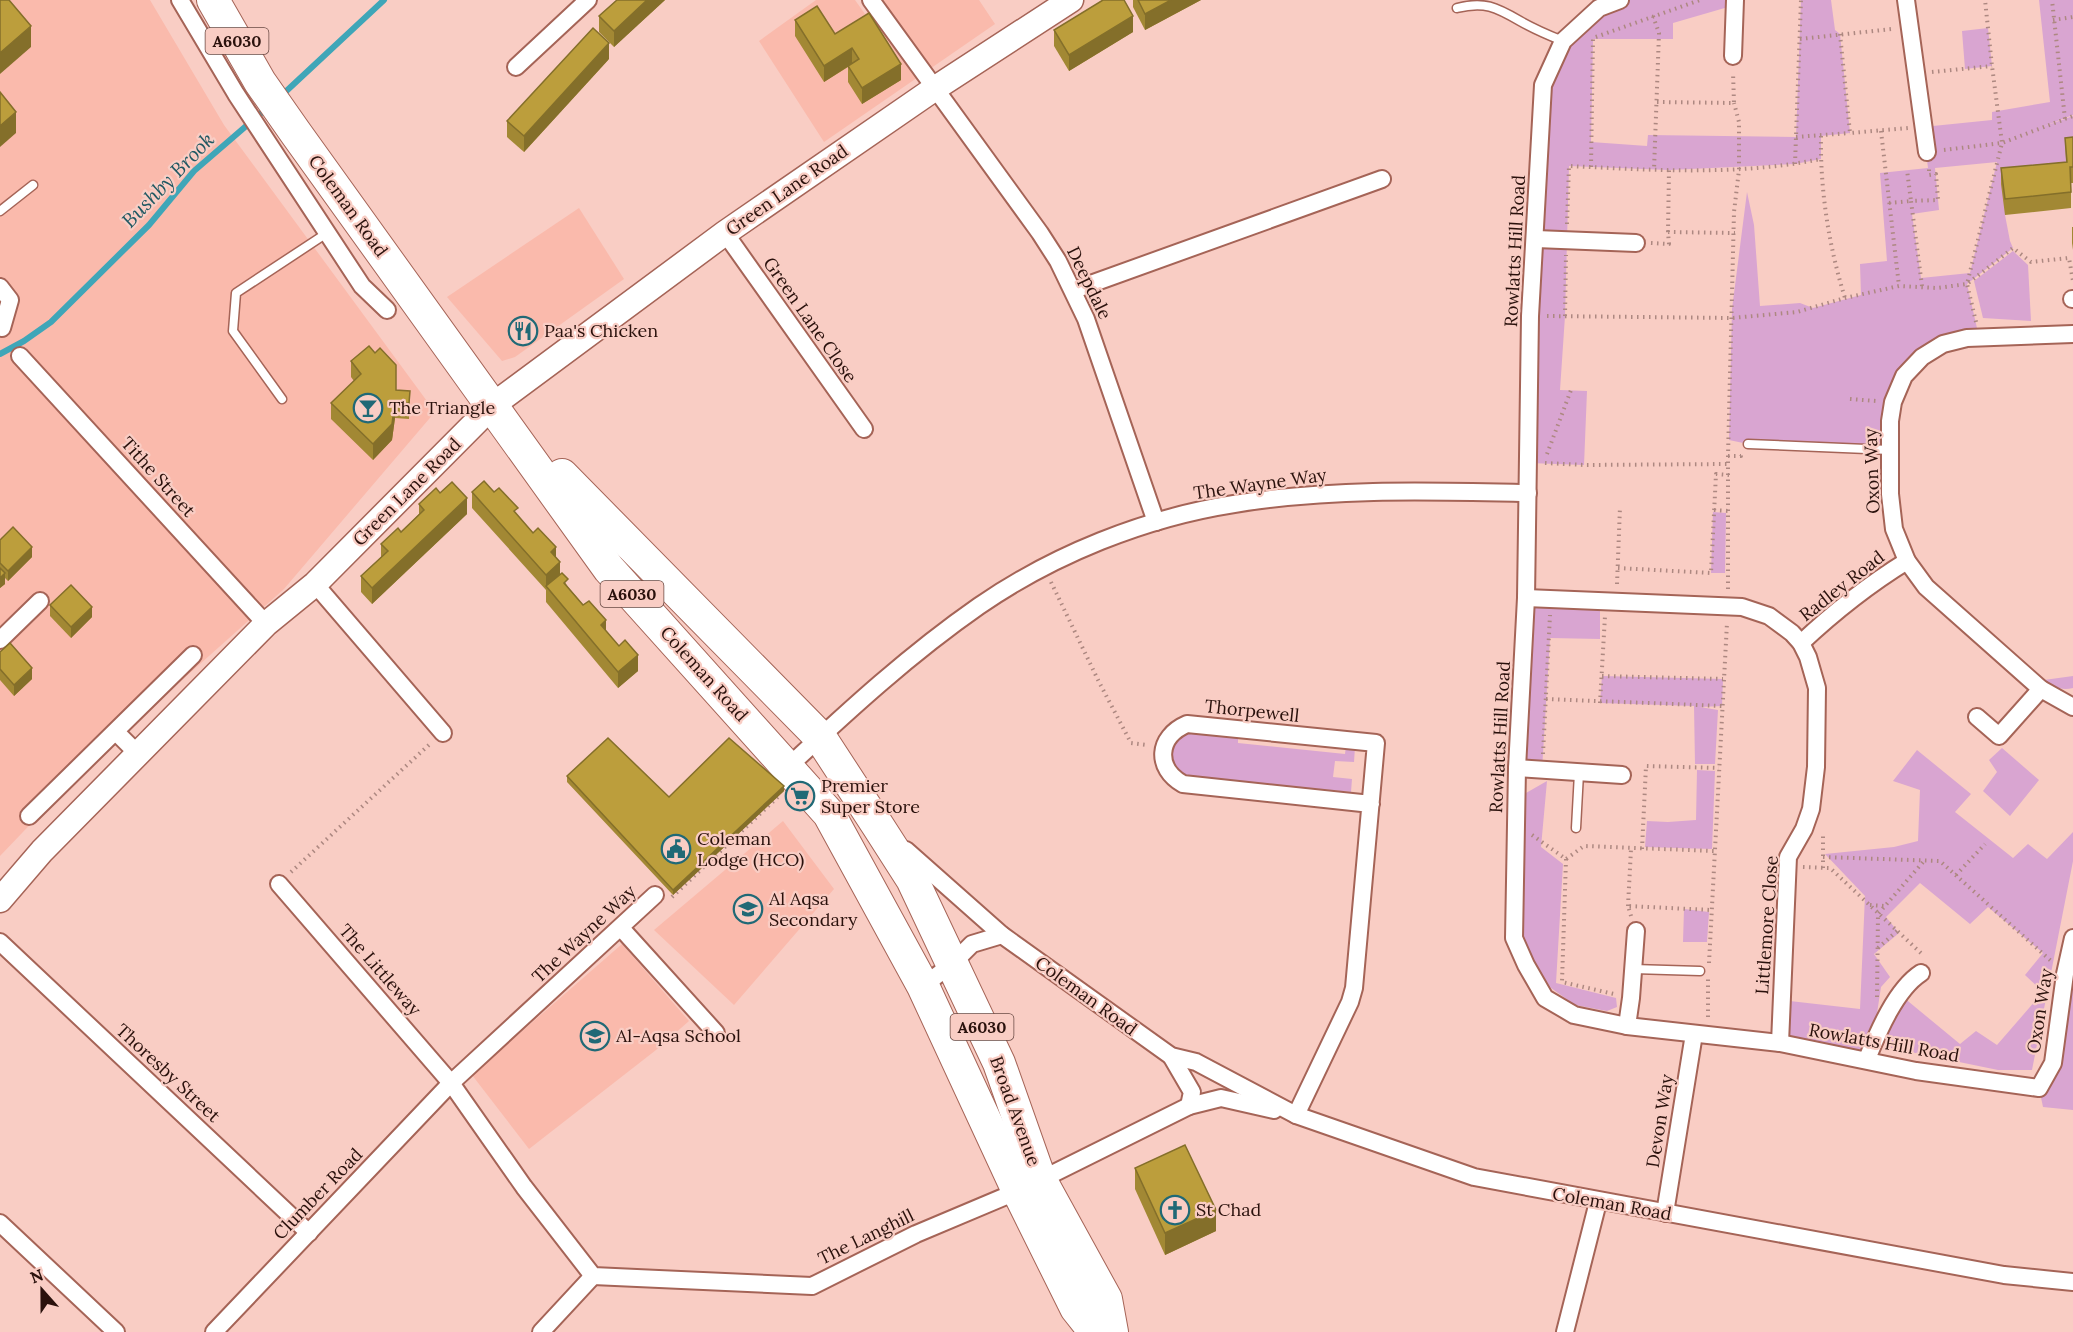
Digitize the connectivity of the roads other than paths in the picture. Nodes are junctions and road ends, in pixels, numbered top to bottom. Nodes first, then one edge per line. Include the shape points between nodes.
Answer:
1 (180, 0) edge
2 (213, 0) edge
3 (588, 0) edge
4 (871, 0) edge
5 (1071, 0) edge
6 (1618, 0) edge
7 (1735, 0) edge
8 (1906, 0) edge
9 (1457, 8) dead end
10 (1563, 41) junction
11 (1732, 56) road end
12 (516, 67) dead end
13 (248, 88) junction
14 (934, 89) junction
15 (280, 136) junction
16 (1927, 152) road end
17 (1382, 179) dead end
18 (33, 185) dead end
19 (0, 211) edge
20 (327, 233) junction
21 (724, 233) junction
22 (1536, 239) junction
23 (1636, 243) road end
24 (0, 287) edge
25 (1074, 290) junction
26 (387, 310) dead end
27 (2, 328) dead end
28 (2073, 334) edge
29 (20, 356) dead end
30 (282, 399) dead end
31 (493, 405) junction
32 (864, 429) dead end
33 (1748, 444) dead end
34 (1890, 450) junction
35 (1528, 493) junction
36 (1156, 522) junction
37 (1907, 561) junction
38 (315, 584) junction
39 (1526, 598) junction
40 (40, 601) dead end
41 (266, 624) junction
42 (0, 640) edge
43 (1801, 643) junction
44 (194, 656) dead end
45 (2041, 689) junction
46 (2073, 707) edge
47 (1977, 717) dead end
48 (116, 732) junction
49 (443, 733) road end
50 (820, 737) junction
51 (138, 754) junction
52 (1517, 768) junction
53 (793, 772) junction
54 (1578, 773) junction
55 (1622, 775) dead end
56 (1371, 804) junction
57 (29, 816) dead end
58 (878, 826) junction
59 (1575, 828) dead end
60 (279, 884) road end
61 (1, 895) edge
62 (656, 895) road end
63 (621, 928) junction
64 (1636, 931) road end
65 (1002, 935) junction
66 (2073, 938) edge
67 (0, 942) edge
68 (952, 964) junction
69 (1634, 969) junction
70 (1704, 973) road end
71 (1921, 973) road end
72 (923, 986) junction
73 (1627, 1026) junction
74 (716, 1033) dead end
75 (1700, 1035) junction
76 (1780, 1043) junction
77 (1170, 1056) junction
78 (1867, 1059) junction
79 (451, 1083) junction
80 (2039, 1088) joint
81 (1189, 1106) junction
82 (1296, 1115) junction
83 (1029, 1185) junction
84 (1598, 1202) junction
85 (1665, 1214) junction
86 (0, 1223) edge
87 (309, 1233) junction
88 (593, 1276) junction
89 (2073, 1282) edge
90 (116, 1332) edge
91 (214, 1332) edge
92 (541, 1332) edge
93 (1095, 1332) edge
94 (1112, 1332) edge
95 (1565, 1332) edge

1 - 13 street
2 - 13 highway, Coleman Road / A6030
3 - 12 street
4 - 14 street, Deepdale
5 - 14 street, Green Lane Road
6 - 10 street, Rowlatts Hill Road via 1599,8
7 - 11 street
8 - 16 street
9 - 10 lane via 1492,6
10 - 22 street, Rowlatts Hill Road via 1543,85
13 - 15 highway, Coleman Road / A6030
14 - 21 street, Green Lane Road
14 - 25 street, Deepdale via 1040,233
15 - 20 street
15 - 31 highway, Coleman Road / A6030
17 - 25 street
18 - 19 lane
20 - 26 street via 362,286
20 - 30 lane via 236,293 233,331
21 - 31 street, Green Lane Road
21 - 32 street, Green Lane Close
22 - 23 street
22 - 35 street, Rowlatts Hill Road via 1530,316 1536,463
24 - 27 street via 10,300
25 - 36 street, Deepdale
28 - 34 street, Oxon Way via 1979,337 1949,342 1922,357 1905,376 1893,402
29 - 41 street, Tithe Street
31 - 38 street, Green Lane Road
31 - 50 highway, Coleman Road / A6030
31 - 53 highway, Coleman Road / A6030 via 609,569
33 - 34 lane
34 - 37 street, Oxon Way via 1894,529
35 - 36 street, The Wayne Way via 1308,495 1231,504
35 - 39 street, Rowlatts Hill Road
36 - 50 street, The Wayne Way via 1080,550 980,605 920,649
37 - 43 street, Radley Road via 1847,602
37 - 45 street, Oxon Way via 1926,587
38 - 41 street, Green Lane Road
38 - 49 street
39 - 43 street, Littlemore Close via 1742,607 1768,616
39 - 52 street, Rowlatts Hill Road
40 - 42 street
41 - 51 street, Green Lane Road
43 - 76 street, Littlemore Close via 1817,688 1816,767 1811,809 1788,856
44 - 48 street
45 - 46 street, Oxon Way
45 - 47 street via 1999,736
48 - 51 street
48 - 57 street
50 - 53 street, The Wayne Way
50 - 58 highway, Broad Avenue / A6030
51 - 61 street, Green Lane Road
52 - 54 street
52 - 73 street, Rowlatts Hill Road via 1514,938 1545,998 1574,1015
53 - 72 highway, Broad Avenue / A6030 via 829,814
54 - 55 street
54 - 59 lane
56 - 56 street, Thorpewell via 1183,784 1169,773 1164,747 1172,732 1186,724 1376,743
56 - 82 street, Thorpewell via 1354,988
58 - 65 street, Coleman Road
58 - 68 highway, Broad Avenue / A6030 via 912,879
60 - 79 street, The Littleway
62 - 63 street, The Wayne Way
63 - 74 street
63 - 79 street, The Wayne Way
64 - 69 street
65 - 68 street via 972,944
65 - 77 street, Coleman Road
66 - 80 street, Oxon Way via 2053,1063
67 - 87 street, Thoresby Street
68 - 72 street
68 - 83 highway, Broad Avenue / A6030 via 999,1063
69 - 70 lane
69 - 73 street
71 - 78 street via 1909,981
72 - 83 highway, Broad Avenue / A6030
73 - 75 street, Rowlatts Hill Road
75 - 76 street, Rowlatts Hill Road
75 - 85 street, Devon Way
76 - 78 street, Rowlatts Hill Road
77 - 81 street, Coleman Road via 1192,1092
77 - 82 street, Coleman Road via 1196,1062
78 - 80 street, Rowlatts Hill Road via 1916,1071
79 - 87 street, Clumber Road
79 - 88 street
81 - 82 street, The Langhill via 1221,1098
81 - 83 street, The Langhill
82 - 84 street, Coleman Road via 1474,1177
83 - 88 street, The Langhill via 916,1234 812,1286
83 - 93 highway, Broad Avenue / A6030 via 1076,1308
83 - 94 highway, Broad Avenue / A6030 via 1106,1299
84 - 85 street, Coleman Road
84 - 95 street
85 - 89 street, Coleman Road via 2004,1275
86 - 90 street
87 - 91 street, Clumber Road
88 - 92 street

